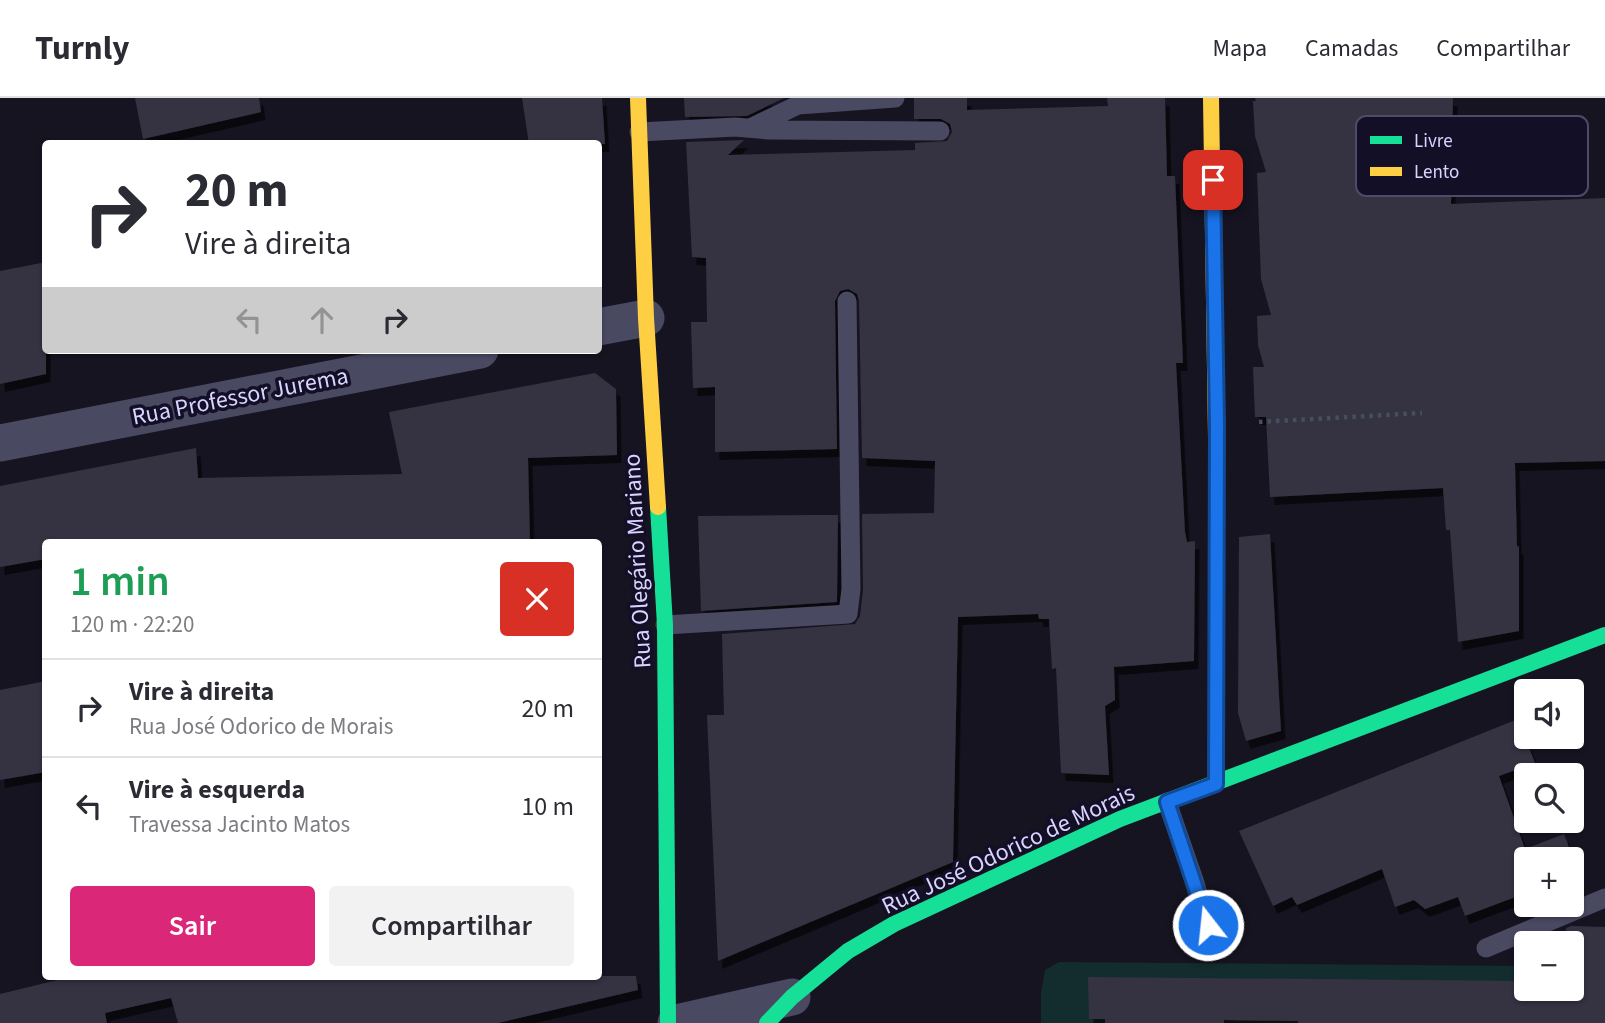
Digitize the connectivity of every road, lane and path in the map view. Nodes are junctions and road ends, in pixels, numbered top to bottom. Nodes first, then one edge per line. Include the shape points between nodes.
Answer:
1 (638, 98) edge
2 (895, 98) edge
3 (1212, 98) edge
4 (749, 128) junction
5 (940, 131) dead end
6 (639, 132) junction
7 (847, 301) dead end
8 (646, 318) junction
9 (602, 326) edge
10 (459, 354) edge
11 (1422, 413) dead end
12 (1217, 424) junction
13 (0, 443) edge
14 (666, 625) junction
15 (1605, 635) edge
16 (1216, 784) junction
17 (1167, 802) junction
18 (1605, 898) edge
19 (1214, 948) dead end
20 (1486, 948) dead end
21 (792, 997) junction
22 (668, 1023) edge
23 (676, 1023) edge
24 (767, 1023) edge

1 - 6 street, Rua Olegário Mariano
2 - 4 lane via 798,105
3 - 12 street
4 - 5 lane
4 - 6 lane
6 - 8 street, Rua Olegário Mariano
7 - 14 lane via 848,614
8 - 9 street
8 - 14 street, Rua Olegário Mariano
10 - 13 street, Rua Professor Jurema
11 - 12 path
12 - 16 street
14 - 22 street, Rua Olegário Mariano
15 - 16 street, Rua José Odorico de Morais
16 - 17 street, Rua José Odorico de Morais
17 - 19 lane
17 - 21 street, Rua José Odorico de Morais via 1120,819 894,924 848,951
18 - 20 lane
21 - 23 street
21 - 24 street, Rua José Odorico de Morais

